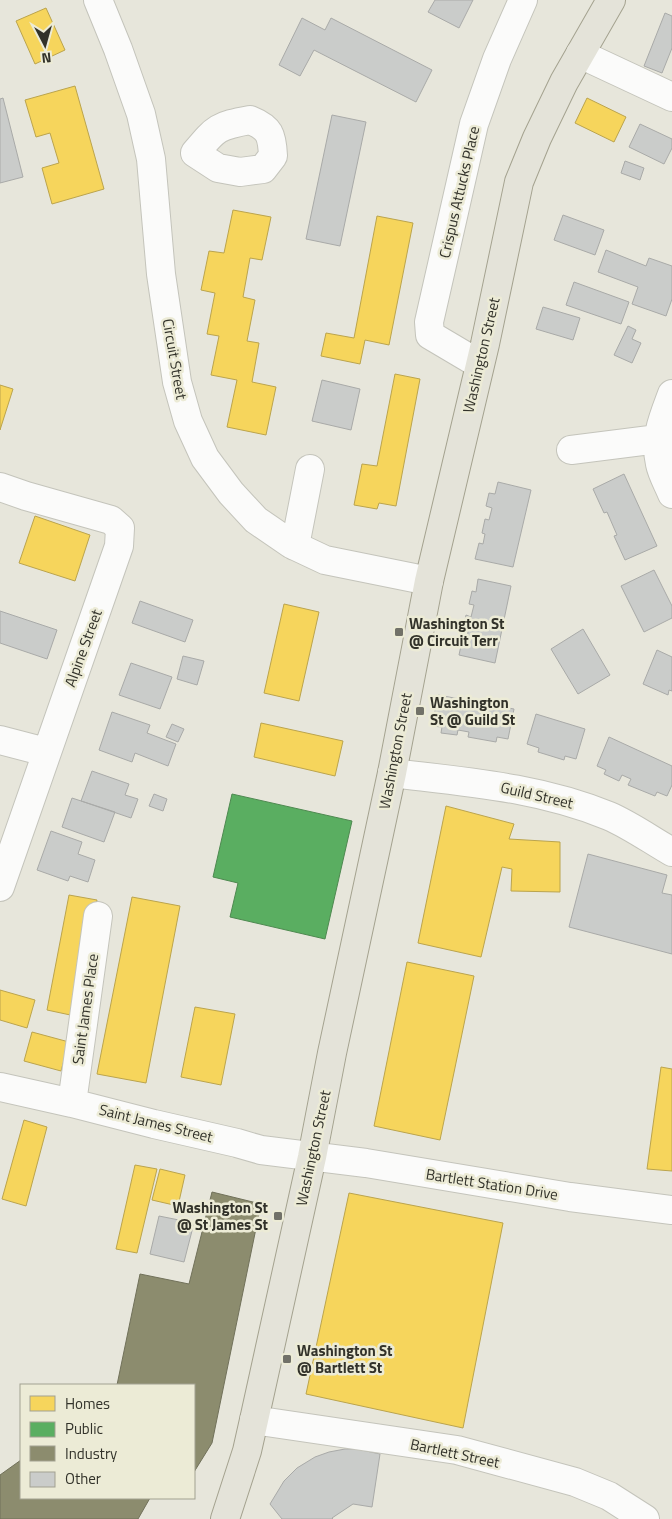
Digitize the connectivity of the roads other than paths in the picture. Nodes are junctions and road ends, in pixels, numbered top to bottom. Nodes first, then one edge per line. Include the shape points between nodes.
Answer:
1 (98, 0) edge
2 (523, 0) edge
3 (611, 0) edge
4 (580, 54) junction
5 (672, 97) edge
6 (194, 153) dead end
7 (151, 159) junction
8 (479, 364) junction
9 (672, 394) edge
10 (658, 438) junction
11 (571, 450) dead end
12 (310, 469) dead end
13 (0, 487) edge
14 (672, 494) edge
15 (295, 546) junction
16 (429, 581) junction
17 (0, 740) edge
18 (46, 752) junction
19 (392, 773) junction
20 (672, 852) edge
21 (0, 888) edge
22 (98, 916) dead end
23 (0, 1087) edge
24 (72, 1103) junction
25 (312, 1157) junction
26 (672, 1210) edge
27 (254, 1420) junction
28 (225, 1519) edge
29 (645, 1519) edge

1 - 7 street, Circuit Street via 141,114
2 - 8 street, Crispus Attucks Place via 474,124 429,322 430,336
3 - 4 main road, Washington Street
4 - 5 street
4 - 8 main road, Washington Street via 537,138 519,182
6 - 7 street
7 - 15 street, Circuit Street via 163,284 177,382 188,421 205,458 231,493 256,520
8 - 16 main road, Washington Street
9 - 10 street
10 - 11 street
10 - 14 street via 660,464
12 - 15 street
13 - 18 street, Alpine Street via 111,520 120,528 119,546
15 - 16 street, Circuit Street via 325,560
16 - 19 main road, Washington Street
17 - 18 street
18 - 21 street, Alpine Street
19 - 20 street, Guild Street via 514,788 559,798 610,817
19 - 25 main road, Washington Street
22 - 24 street, Saint James Place
23 - 24 street, Saint James Street
24 - 25 street, Saint James Street via 261,1150
25 - 26 street, Bartlett Station Drive
25 - 27 main road, Washington Street
27 - 28 main road, Washington Street
27 - 29 street, Bartlett Street via 457,1450 574,1482 609,1496

